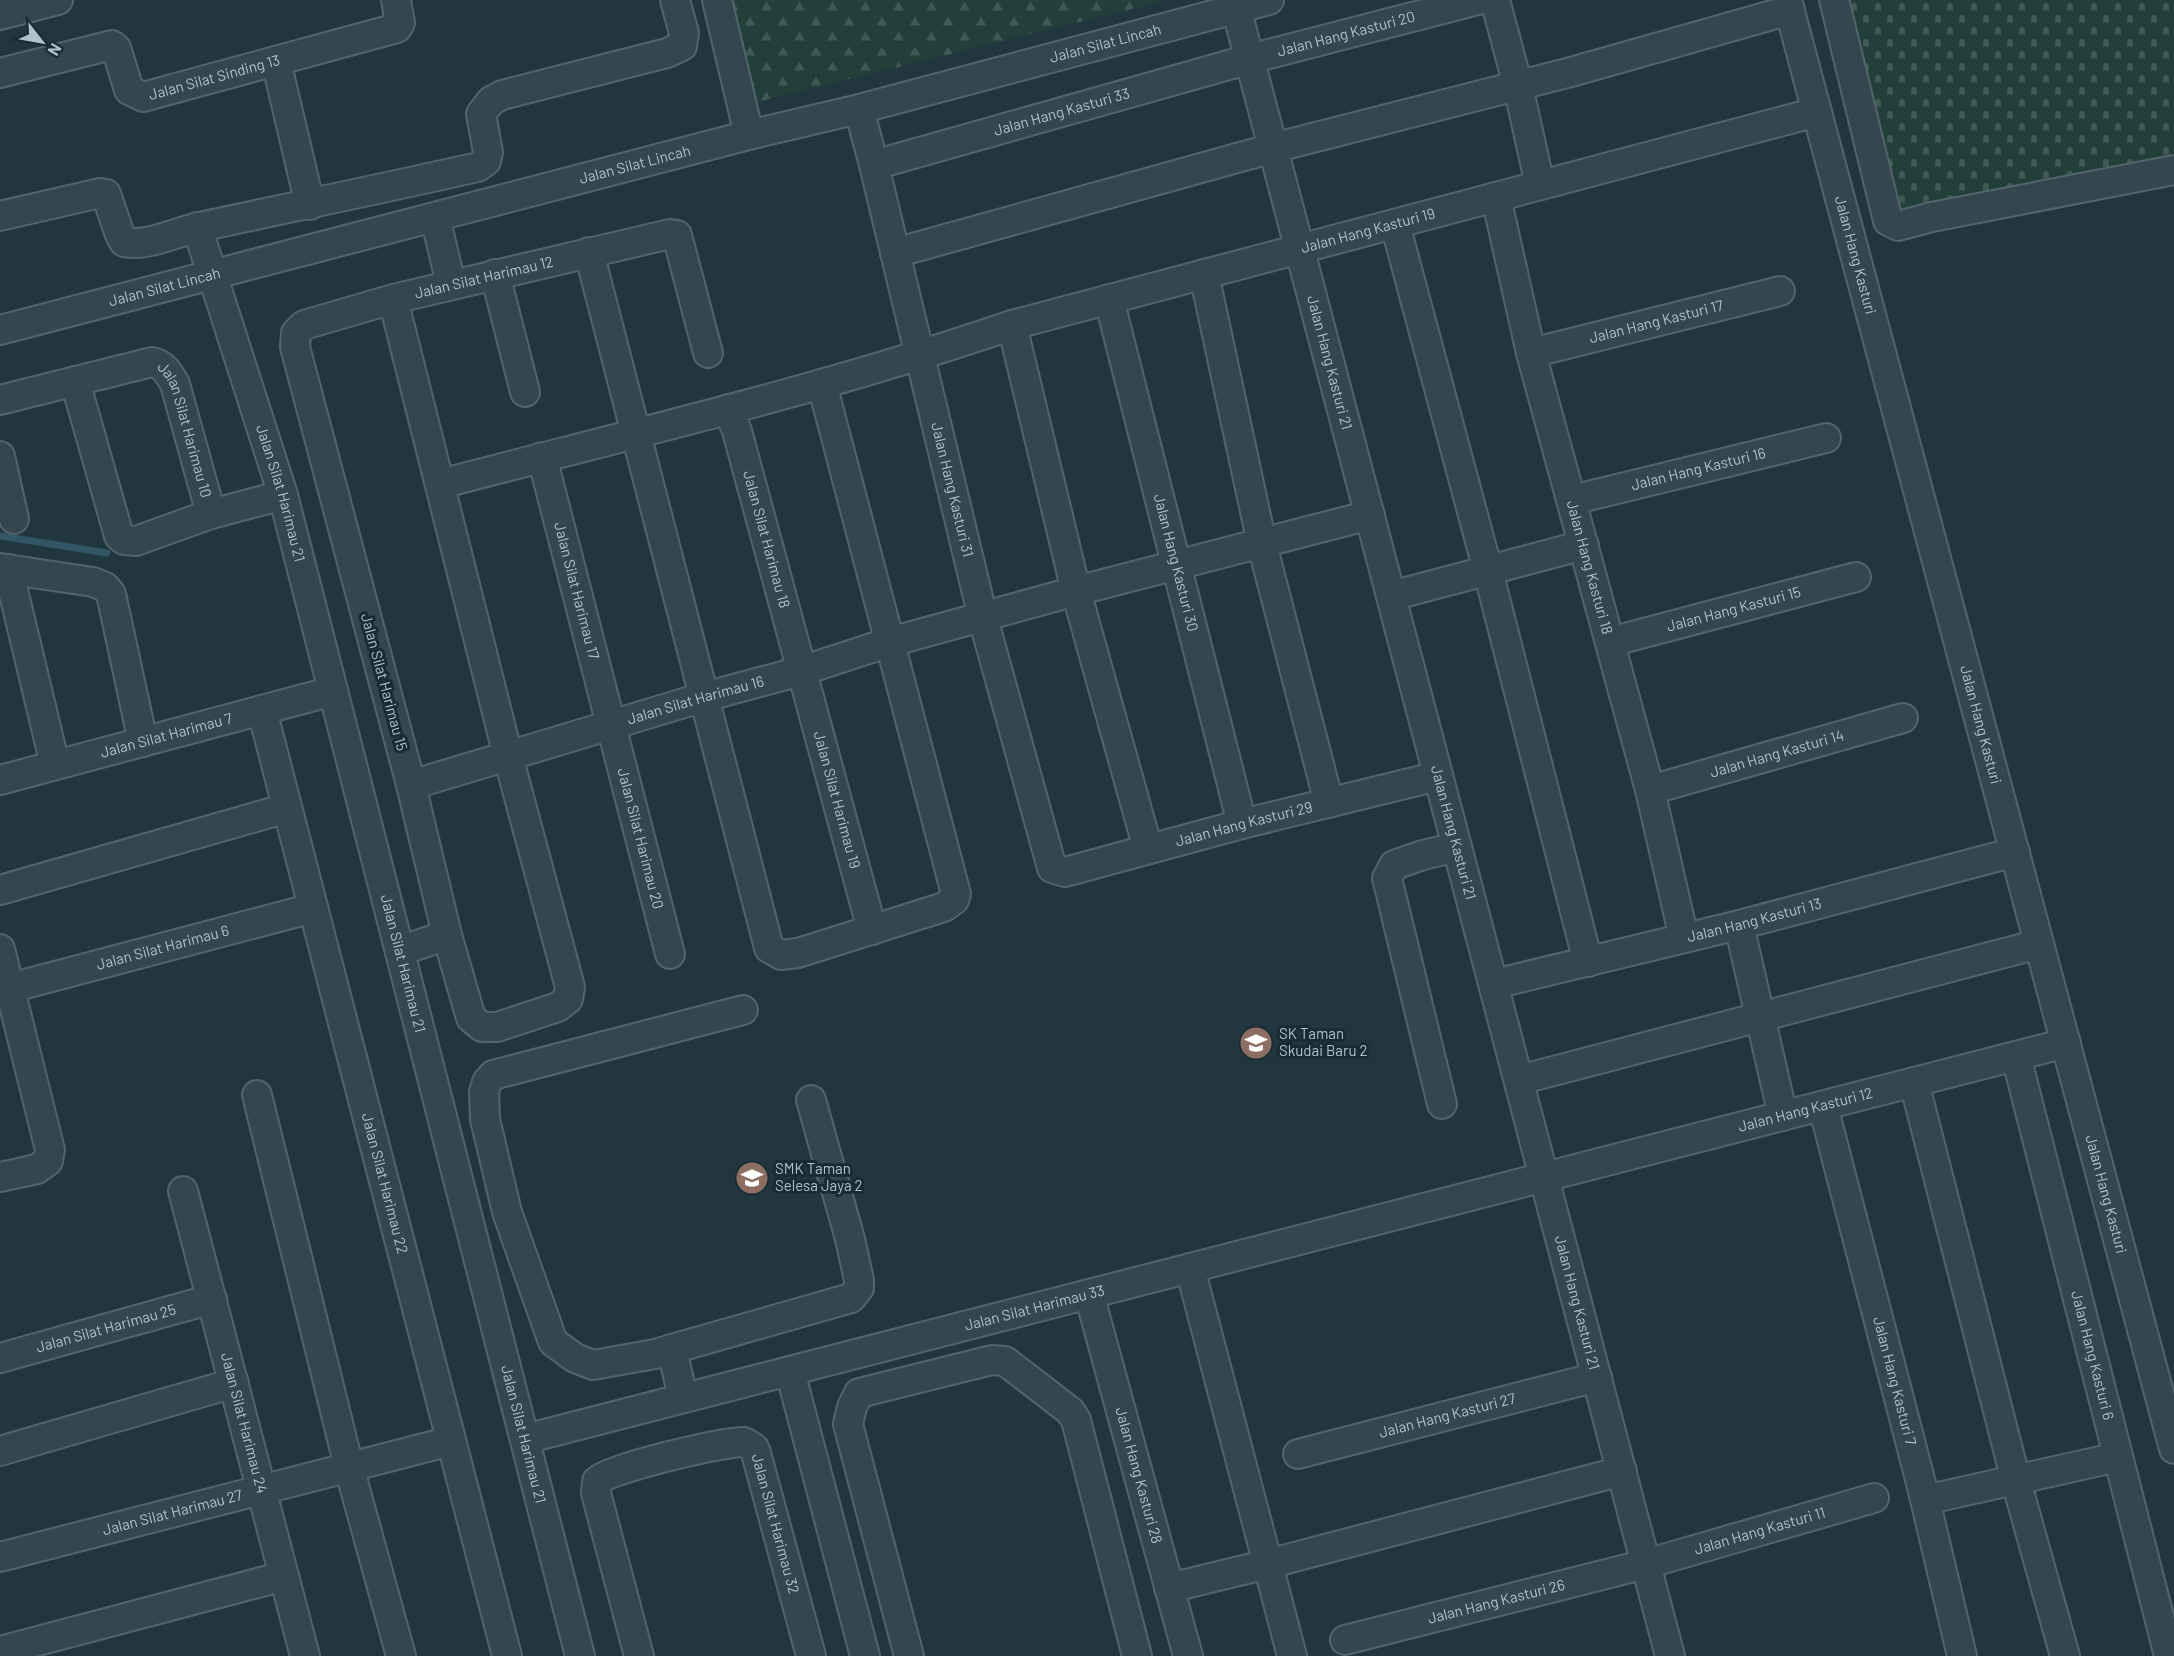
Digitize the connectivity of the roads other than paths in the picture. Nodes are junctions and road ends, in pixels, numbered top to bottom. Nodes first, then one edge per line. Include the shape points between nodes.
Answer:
1 (58, 0) edge
2 (396, 0) edge
3 (675, 0) edge
4 (717, 0) edge
5 (1269, 0) edge
6 (1478, 0) edge
7 (1495, 0) edge
8 (1834, 0) edge
9 (1235, 4) edge
10 (1788, 5) edge
11 (0, 15) edge
12 (1250, 59) junction
13 (276, 61) junction
14 (0, 73) edge
15 (1518, 86) junction
16 (859, 109) junction
17 (1817, 112) junction
18 (749, 135) junction
19 (1273, 148) junction
20 (874, 165) junction
21 (2174, 170) edge
22 (1540, 186) junction
23 (1497, 197) junction
24 (310, 205) junction
25 (0, 216) edge
26 (435, 217) junction
27 (1395, 224) junction
28 (197, 227) junction
29 (1300, 249) junction
30 (589, 252) junction
31 (895, 253) junction
32 (495, 274) junction
33 (1204, 274) junction
34 (211, 275) junction
35 (451, 284) junction
36 (1780, 291) dead end
37 (393, 299) junction
38 (1109, 299) junction
39 (1012, 325) junction
40 (0, 330) edge
41 (296, 333) joint
42 (708, 352) dead end
43 (1531, 353) junction
44 (921, 356) junction
45 (75, 381) junction
46 (822, 384) junction
47 (525, 392) dead end
48 (0, 400) edge
49 (728, 409) junction
50 (635, 433) junction
51 (1826, 438) dead end
52 (0, 456) edge
53 (542, 458) junction
54 (440, 484) junction
55 (283, 495) junction
56 (1572, 500) junction
57 (211, 514) junction
58 (1370, 515) junction
59 (14, 519) dead end
60 (1262, 544) junction
61 (1584, 545) junction
62 (1176, 566) junction
63 (4, 568) edge
64 (1488, 571) junction
65 (1856, 577) dead end
66 (1076, 591) junction
67 (1391, 596) junction
68 (983, 618) junction
69 (890, 642) junction
70 (1610, 642) junction
71 (801, 671) junction
72 (333, 691) junction
73 (704, 697) junction
74 (262, 710) junction
75 (1903, 718) dead end
76 (613, 724) junction
77 (143, 742) junction
78 (508, 756) junction
79 (55, 765) junction
80 (1438, 776) junction
81 (0, 780) edge
82 (411, 785) junction
83 (1650, 790) junction
84 (1329, 803) junction
85 (287, 808) junction
86 (1242, 824) junction
87 (1457, 847) junction
88 (1148, 849) junction
89 (2015, 852) junction
90 (1052, 868) joint
91 (0, 890) edge
92 (314, 908) junction
93 (1738, 925) junction
94 (872, 930) junction
95 (447, 935) junction
96 (1684, 938) junction
97 (2039, 944) junction
98 (0, 949) edge
99 (400, 951) junction
100 (670, 954) dead end
101 (1588, 962) junction
102 (1494, 984) junction
103 (10, 988) junction
104 (743, 1010) dead end
105 (1760, 1016) junction
106 (2066, 1043) junction
107 (2016, 1056) junction
108 (1519, 1080) junction
109 (1914, 1082) junction
110 (257, 1095) dead end
111 (811, 1100) dead end
112 (1442, 1104) dead end
113 (1823, 1106) junction
114 (1783, 1116) junction
115 (0, 1177) edge
116 (1545, 1177) junction
117 (183, 1191) dead end
118 (1191, 1268) junction
119 (1089, 1294) junction
120 (212, 1299) junction
121 (672, 1349) junction
122 (0, 1358) edge
123 (790, 1371) junction
124 (1597, 1377) junction
125 (234, 1383) junction
126 (683, 1398) junction
127 (525, 1439) junction
128 (451, 1441) junction
129 (2174, 1449) edge
130 (0, 1451) edge
131 (1298, 1454) dead end
132 (2118, 1457) junction
133 (350, 1467) junction
134 (1622, 1471) junction
135 (2016, 1481) junction
136 (262, 1490) junction
137 (1874, 1498) dead end
138 (1925, 1500) junction
139 (0, 1557) edge
140 (1268, 1564) junction
141 (1646, 1564) junction
142 (284, 1576) junction
143 (1169, 1588) junction
144 (1345, 1640) dead end
145 (0, 1651) edge
146 (802, 1653) edge
147 (305, 1656) edge
148 (400, 1656) edge
149 (507, 1656) edge
150 (580, 1656) edge
151 (639, 1656) edge
152 (865, 1656) edge
153 (909, 1656) edge
154 (1137, 1656) edge
155 (1188, 1656) edge
156 (1292, 1656) edge
157 (1671, 1656) edge
158 (1962, 1656) edge
159 (2065, 1656) edge
160 (2169, 1656) edge

1 - 11 street
2 - 13 street, Jalan Silat Sinding 13 via 400,23 397,28
3 - 24 street via 684,33 682,46 491,101 481,114 488,153 486,161 478,167
4 - 18 street
5 - 9 street, Jalan Silat Lincah
6 - 12 street, Jalan Hang Kasturi 20
7 - 15 street
8 - 21 street via 1888,221 1898,226
9 - 12 street, Jalan Hang Kasturi 21
9 - 16 street, Jalan Silat Lincah
10 - 15 street
10 - 17 street, Jalan Hang Kasturi
12 - 19 street, Jalan Hang Kasturi 21
12 - 20 street, Jalan Hang Kasturi 33
13 - 14 street, Jalan Silat Sinding 13 via 144,97 129,90 112,45
13 - 24 street
15 - 19 street
15 - 22 street
16 - 18 street, Jalan Silat Lincah
16 - 20 street, Jalan Hang Kasturi 31
17 - 22 street, Jalan Hang Kasturi 19
17 - 89 street, Jalan Hang Kasturi
18 - 26 street, Jalan Silat Lincah
19 - 29 street, Jalan Hang Kasturi 21
19 - 31 street
20 - 31 street, Jalan Hang Kasturi 31
22 - 23 street, Jalan Hang Kasturi 19
23 - 27 street, Jalan Hang Kasturi 19
23 - 43 street, Jalan Hang Kasturi 18
24 - 28 street
25 - 28 street via 100,193 106,194 124,242 136,244
26 - 34 street, Jalan Silat Lincah
26 - 35 street
27 - 29 street, Jalan Hang Kasturi 19
27 - 64 street
28 - 34 street, Jalan Silat Harimau 21
29 - 33 street, Jalan Hang Kasturi 19
29 - 58 street, Jalan Hang Kasturi 21
30 - 32 street, Jalan Silat Harimau 12
30 - 42 street, Jalan Silat Harimau 12 via 677,235
30 - 50 street
31 - 44 street, Jalan Hang Kasturi 31
32 - 35 street, Jalan Silat Harimau 12
32 - 47 street
33 - 38 street, Jalan Hang Kasturi 19
33 - 60 street
34 - 40 street, Jalan Silat Lincah
34 - 55 street, Jalan Silat Harimau 21
35 - 37 street, Jalan Silat Harimau 12
36 - 43 street, Jalan Hang Kasturi 17
37 - 41 street, Jalan Silat Harimau 12 via 304,325
37 - 54 street
38 - 39 street, Jalan Hang Kasturi 19
38 - 62 street, Jalan Hang Kasturi 30
39 - 44 street, Jalan Hang Kasturi 19
39 - 66 street
41 - 82 street, Jalan Silat Harimau 15 via 295,347
43 - 56 street, Jalan Hang Kasturi 18
44 - 46 street, Jalan Hang Kasturi 19
44 - 68 street, Jalan Hang Kasturi 31
45 - 48 street, Jalan Silat Harimau 10
45 - 57 street, Jalan Silat Harimau 10 via 152,362 160,364 175,384
45 - 57 street via 119,536 136,541
46 - 49 street, Jalan Hang Kasturi 19
46 - 69 street
49 - 50 street, Jalan Hang Kasturi 19
49 - 71 street, Jalan Silat Harimau 18
50 - 53 street, Jalan Hang Kasturi 19
50 - 73 street
51 - 56 street, Jalan Hang Kasturi 16
52 - 59 street
53 - 54 street, Jalan Hang Kasturi 19
53 - 76 street, Jalan Silat Harimau 17
54 - 78 street
55 - 57 street, Jalan Silat Harimau 10
55 - 72 street, Jalan Silat Harimau 21
56 - 61 street, Jalan Hang Kasturi 18
58 - 60 street, Jalan Silat Harimau 16
58 - 67 street, Jalan Hang Kasturi 21
60 - 62 street, Jalan Silat Harimau 16
60 - 84 street
61 - 64 street
61 - 70 street, Jalan Hang Kasturi 18
62 - 66 street, Jalan Silat Harimau 16
62 - 86 street, Jalan Hang Kasturi 30
63 - 77 street via 93,582 111,594
63 - 79 street
64 - 67 street
64 - 101 street
65 - 70 street, Jalan Hang Kasturi 15
66 - 68 street, Jalan Silat Harimau 16
66 - 88 street
67 - 80 street, Jalan Hang Kasturi 21
68 - 69 street, Jalan Silat Harimau 16
68 - 90 street, Jalan Hang Kasturi 31
69 - 71 street, Jalan Silat Harimau 16
69 - 94 street via 956,894 944,907
70 - 83 street, Jalan Hang Kasturi 18
71 - 73 street, Jalan Silat Harimau 16
71 - 94 street, Jalan Silat Harimau 19
72 - 74 street, Jalan Silat Harimau 7
72 - 99 street, Jalan Silat Harimau 21
73 - 76 street, Jalan Silat Harimau 16
73 - 94 street via 769,948 781,955 798,953
74 - 77 street, Jalan Silat Harimau 7
74 - 85 street, Jalan Silat Harimau 22
75 - 83 street, Jalan Hang Kasturi 14
76 - 78 street, Jalan Silat Harimau 16
76 - 100 street, Jalan Silat Harimau 20
77 - 79 street, Jalan Silat Harimau 7
78 - 82 street, Jalan Silat Harimau 16
78 - 95 street, Jalan Silat Harimau 15 via 570,993 558,1007 497,1027 482,1027 471,1018
79 - 81 street, Jalan Silat Harimau 7
80 - 84 street, Jalan Hang Kasturi 29
80 - 87 street, Jalan Hang Kasturi 21
82 - 95 street, Jalan Silat Harimau 15
83 - 96 street, Jalan Hang Kasturi 18
84 - 86 street, Jalan Hang Kasturi 29
85 - 91 street
85 - 92 street, Jalan Silat Harimau 22
86 - 88 street, Jalan Hang Kasturi 29
87 - 102 street, Jalan Hang Kasturi 21
87 - 112 street via 1394,866 1388,878
88 - 90 street, Jalan Hang Kasturi 29 via 1065,872
89 - 93 street, Jalan Hang Kasturi 13
89 - 97 street, Jalan Hang Kasturi
92 - 103 street, Jalan Silat Harimau 6
92 - 128 street, Jalan Silat Harimau 22
93 - 96 street, Jalan Hang Kasturi 13
93 - 105 street
95 - 99 street
96 - 101 street, Jalan Hang Kasturi 13
97 - 105 street
97 - 106 street, Jalan Hang Kasturi
98 - 103 street
99 - 127 street, Jalan Silat Harimau 21
101 - 102 street, Jalan Hang Kasturi 13
102 - 108 street, Jalan Hang Kasturi 21
103 - 115 street via 50,1150 48,1161 37,1169
104 - 121 street via 493,1075 484,1092 485,1119 507,1212 552,1342 574,1358 593,1365
105 - 108 street
105 - 114 street
106 - 107 street, Jalan Hang Kasturi 12
106 - 129 street, Jalan Hang Kasturi
107 - 109 street, Jalan Hang Kasturi 12
107 - 132 street, Jalan Hang Kasturi 6
108 - 116 street, Jalan Hang Kasturi 21
109 - 113 street, Jalan Hang Kasturi 12
109 - 135 street
110 - 133 street
111 - 121 street via 850,1239 859,1280 857,1291 851,1298
113 - 114 street, Jalan Hang Kasturi 12
113 - 138 street, Jalan Hang Kasturi 7
114 - 116 street, Jalan Hang Kasturi 12
116 - 118 street, Jalan Silat Harimau 33
116 - 124 street, Jalan Hang Kasturi 21
117 - 120 street, Jalan Silat Harimau 24
118 - 119 street, Jalan Silat Harimau 33
118 - 140 street
119 - 123 street, Jalan Silat Harimau 33
119 - 143 street, Jalan Hang Kasturi 28
120 - 122 street, Jalan Silat Harimau 25
120 - 125 street, Jalan Silat Harimau 24
121 - 126 street
123 - 126 street, Jalan Silat Harimau 33
123 - 152 street
124 - 131 street, Jalan Hang Kasturi 27
124 - 134 street, Jalan Hang Kasturi 21
125 - 130 street
125 - 136 street, Jalan Silat Harimau 24
126 - 127 street, Jalan Silat Harimau 33
127 - 150 street, Jalan Silat Harimau 21
128 - 133 street, Jalan Silat Harimau 27
128 - 149 street, Jalan Silat Harimau 22
132 - 135 street
132 - 160 street, Jalan Hang Kasturi 6
133 - 136 street, Jalan Silat Harimau 27
133 - 148 street
134 - 140 street
134 - 141 street, Jalan Hang Kasturi 21
135 - 138 street
135 - 159 street
136 - 139 street, Jalan Silat Harimau 27
136 - 142 street, Jalan Silat Harimau 24
137 - 141 street, Jalan Hang Kasturi 11
138 - 158 street, Jalan Hang Kasturi 7
140 - 143 street
140 - 156 street
141 - 144 street, Jalan Hang Kasturi 26
141 - 157 street, Jalan Hang Kasturi 21
142 - 145 street
142 - 147 street, Jalan Silat Harimau 24
143 - 155 street, Jalan Hang Kasturi 28
146 - 151 street, Jalan Silat Harimau 32 via 756,1453 750,1444 738,1442 607,1474 597,1481 596,1493
153 - 154 street via 849,1424 852,1407 859,1393 992,1360 1005,1360 1076,1419

